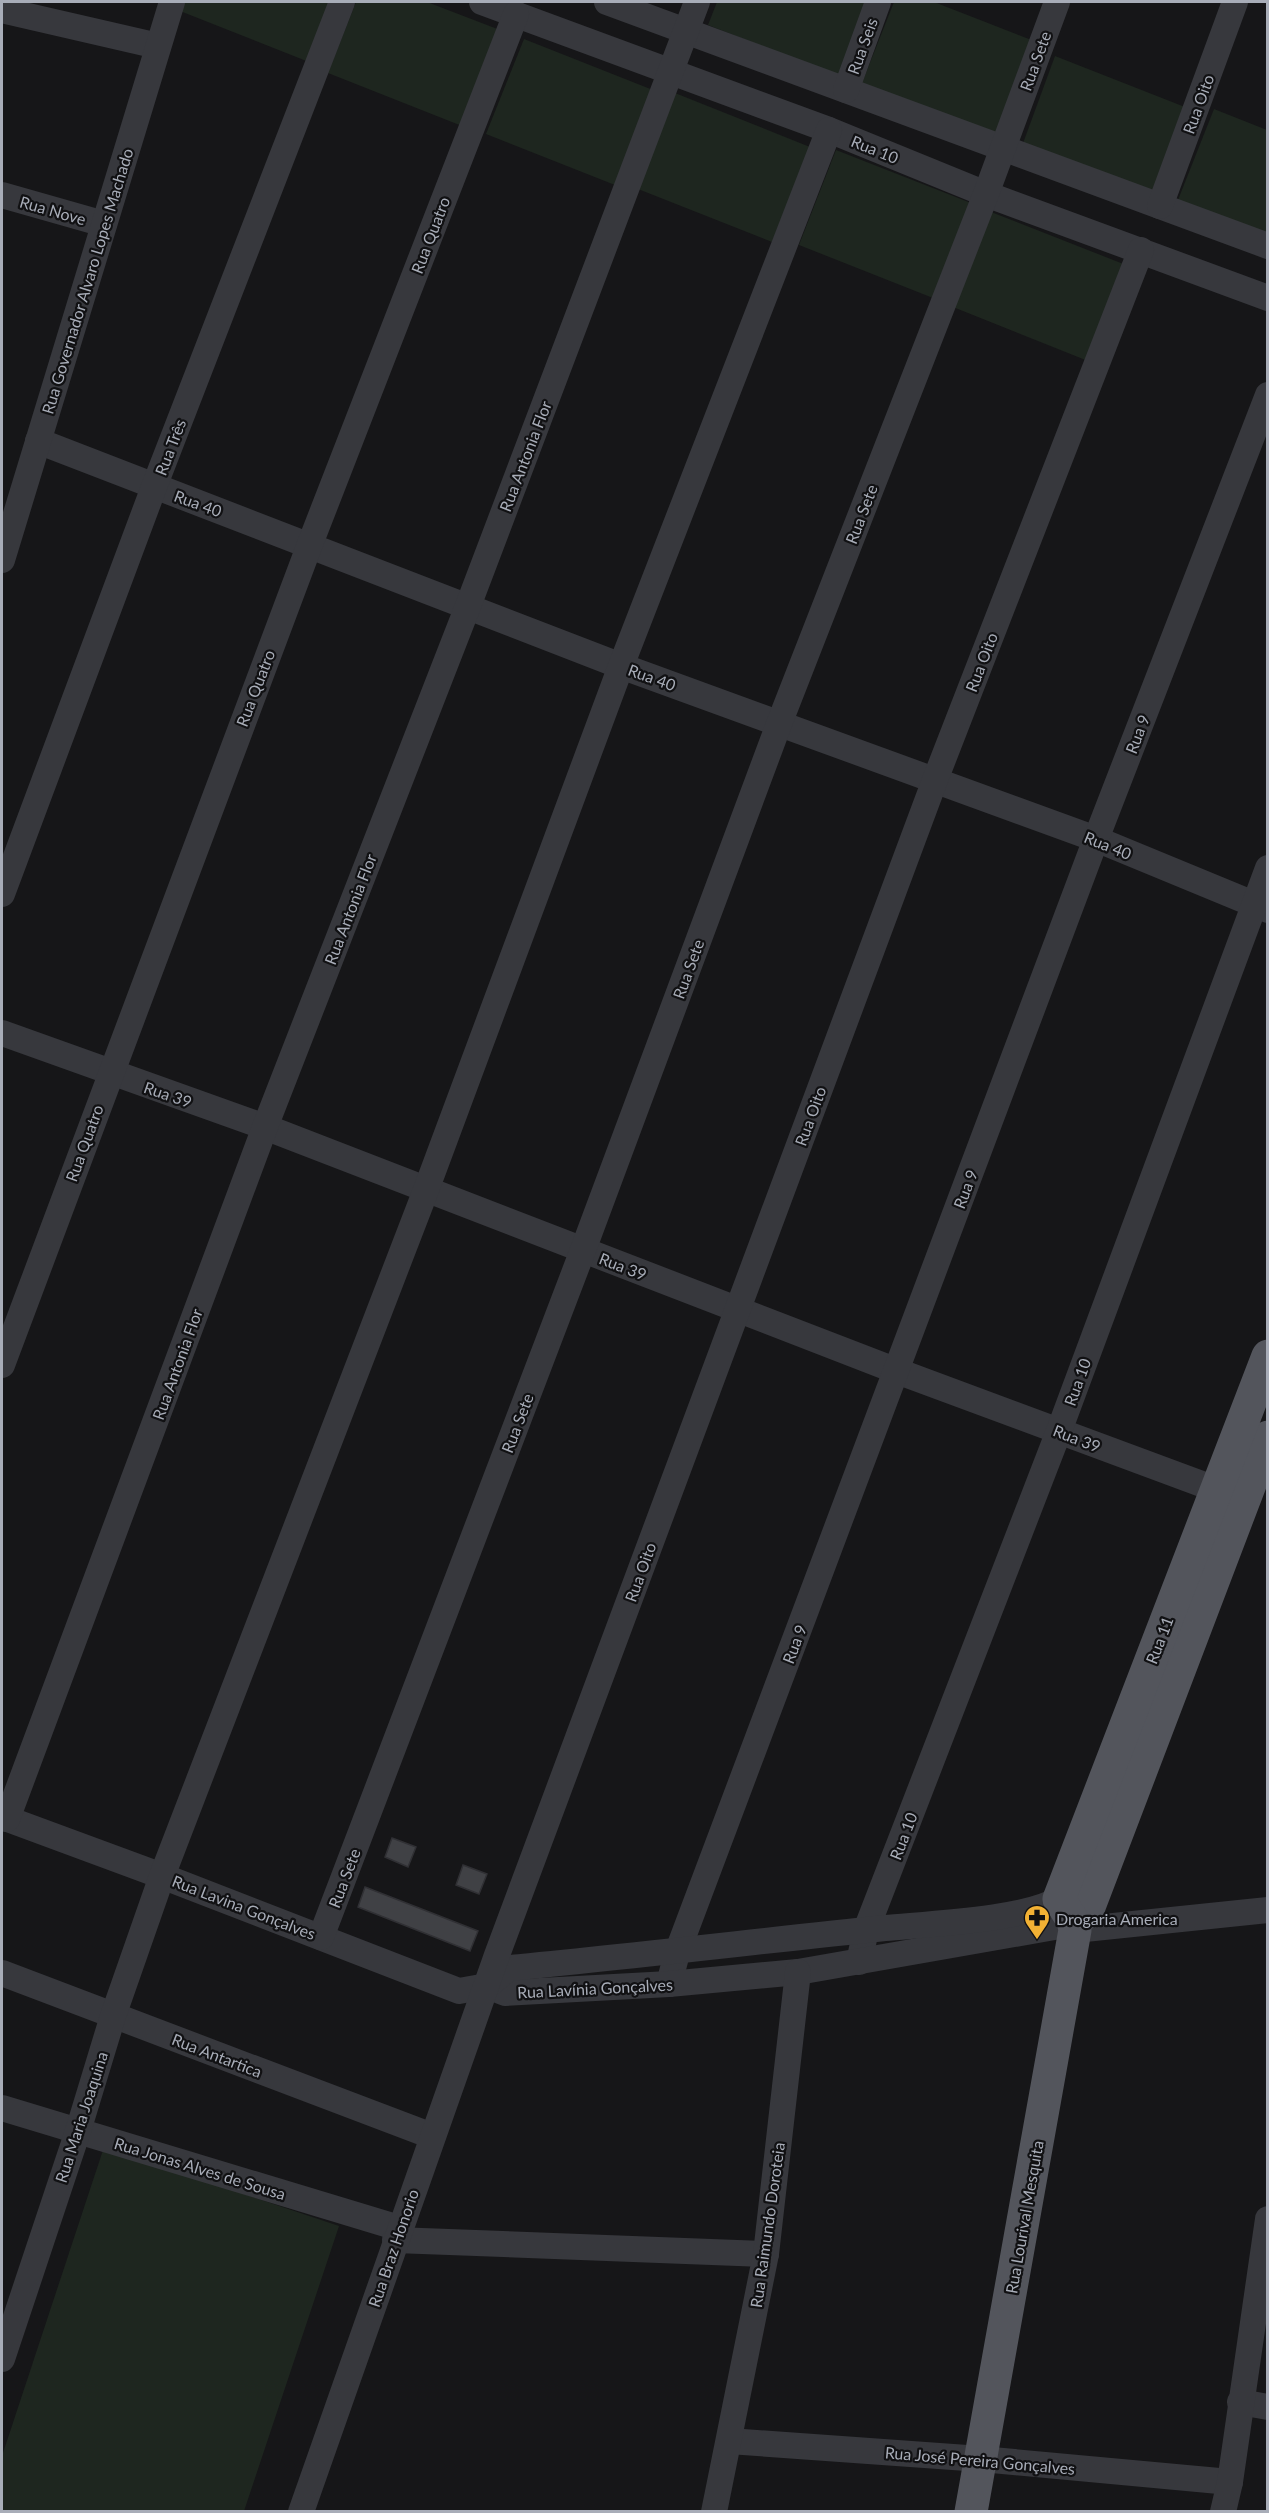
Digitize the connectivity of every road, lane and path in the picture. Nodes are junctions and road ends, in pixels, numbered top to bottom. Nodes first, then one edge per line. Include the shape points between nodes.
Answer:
1 (172, 2) edge
2 (342, 2) edge
3 (482, 2) edge
4 (607, 2) edge
5 (697, 2) edge
6 (878, 2) edge
7 (1057, 2) edge
8 (1235, 2) edge
9 (2, 10) edge
10 (516, 14) junction
11 (686, 32) junction
12 (158, 46) junction
13 (670, 72) junction
14 (846, 90) junction
15 (829, 130) junction
16 (1003, 148) junction
17 (986, 194) junction
18 (2, 195) edge
19 (1160, 206) junction
20 (104, 224) junction
21 (1268, 246) edge
22 (1141, 250) junction
23 (1268, 298) edge
24 (1268, 395) edge
25 (38, 441) junction
26 (154, 487) junction
27 (310, 544) junction
28 (2, 560) edge
29 (468, 606) junction
30 (621, 666) junction
31 (779, 724) junction
32 (935, 780) junction
33 (1096, 839) junction
34 (1268, 868) edge
35 (2, 894) edge
36 (1261, 907) edge
37 (2, 1033) edge
38 (109, 1073) junction
39 (265, 1127) junction
40 (426, 1190) junction
41 (583, 1250) junction
42 (738, 1310) junction
43 (1268, 1356) edge
44 (2, 1365) edge
45 (897, 1371) junction
46 (1059, 1431) junction
47 (1268, 1437) edge
48 (1230, 1495) junction
49 (4, 1818) edge
50 (162, 1876) junction
51 (1268, 1910) edge
52 (1075, 1912) junction
53 (866, 1930) junction
54 (321, 1936) junction
55 (677, 1953) junction
56 (859, 1962) junction
57 (798, 1972) junction
58 (2, 1973) edge
59 (669, 1984) junction
60 (488, 1986) junction
61 (113, 2016) junction
62 (2, 2108) edge
63 (78, 2131) junction
64 (432, 2136) junction
65 (1268, 2219) edge
66 (397, 2234) junction
67 (766, 2254) junction
68 (2, 2359) edge
69 (1240, 2402) junction
70 (1268, 2407) edge
71 (729, 2441) junction
72 (981, 2459) junction
73 (1230, 2482) junction
74 (301, 2511) edge
75 (714, 2511) edge
76 (971, 2511) edge
77 (1223, 2511) edge

1 - 12 street, Rua Governador Alvaro Lopes Machado
2 - 26 street, Rua Três
3 - 10 street, Rua 10
4 - 11 street
5 - 11 street, Rua Antonia Flor
6 - 14 street, Rua Seis
7 - 16 street, Rua Sete
8 - 19 street, Rua Oito
9 - 12 street
10 - 13 street, Rua 10
10 - 27 street, Rua Quatro
11 - 13 street, Rua Antonia Flor
11 - 14 street
12 - 20 street, Rua Governador Alvaro Lopes Machado
13 - 15 street, Rua 10
13 - 29 street, Rua Antonia Flor
14 - 16 street
15 - 17 street, Rua 10
15 - 30 street, Rua Maria Joaquina
16 - 17 street, Rua Sete
16 - 19 street
17 - 22 street, Rua 10
17 - 31 street, Rua Sete
18 - 20 street, Rua Nove
19 - 21 street
20 - 25 street, Rua Governador Alvaro Lopes Machado
22 - 23 street, Rua 10
22 - 32 street, Rua Oito
24 - 33 street, Rua 9
25 - 26 street, Rua 40
25 - 28 street, Rua Governador Alvaro Lopes Machado
26 - 27 street, Rua 40
26 - 35 street, Rua Três
27 - 29 street, Rua 40
27 - 38 street, Rua Quatro
29 - 30 street, Rua 40
29 - 39 street, Rua Antonia Flor
30 - 31 street, Rua 40
30 - 40 street, Rua Maria Joaquina
31 - 32 street, Rua 40
31 - 41 street, Rua Sete
32 - 33 street, Rua 40
32 - 42 street, Rua Oito
33 - 36 street, Rua 40
33 - 45 street, Rua 9
34 - 36 street, Rua 10
36 - 46 street, Rua 10
37 - 38 street, Rua 39
38 - 39 street, Rua 39
38 - 44 street, Rua Quatro
39 - 40 street, Rua 39
39 - 49 street, Rua Antonia Flor
40 - 41 street, Rua 39
40 - 50 street, Rua Maria Joaquina
41 - 42 street, Rua 39
41 - 54 street, Rua Sete
42 - 45 street, Rua 39
42 - 60 street, Rua Oito
43 - 48 main road, Rua 11
45 - 46 street, Rua 39
45 - 55 street, Rua 9
46 - 48 street, Rua 39
46 - 53 street, Rua 10
47 - 48 main road, Rua 11
48 - 52 main road, Rua 11
49 - 50 street, Rua Lavina Gonçalves
50 - 54 street, Rua Lavina Gonçalves
50 - 61 street, Rua Maria Joaquina
51 - 52 street, Rua Lavínia Gonçalves
52 - 53 street, Rua Lavínia Gonçalves via 1050,1904 1024,1911
52 - 56 street, Rua Lavínia Gonçalves via 1060,1926
52 - 72 main road, Rua Lourival Mesquita
53 - 55 street, Rua Lavínia Gonçalves
53 - 56 street, Rua 10
54 - 60 street, Rua Lavina Gonçalves via 459,1991
55 - 59 street, Rua 9
55 - 60 street, Rua Lavínia Gonçalves via 509,1968
56 - 57 street, Rua Lavínia Gonçalves
57 - 59 street, Rua Lavínia Gonçalves
57 - 67 street, Rua Raimundo Doroteia
58 - 61 street, Rua Antartica
59 - 60 street, Rua Lavínia Gonçalves via 505,1993
60 - 64 street, Rua Braz Honorio
61 - 63 street, Rua Maria Joaquina
61 - 64 street, Rua Antartica
62 - 63 street, Rua Jonas Alves de Sousa
63 - 66 street, Rua Jonas Alves de Sousa
63 - 68 street, Rua Maria Joaquina
64 - 66 street, Rua Braz Honorio
65 - 69 street
66 - 67 street, Rua Jonas Alves de Sousa
66 - 74 street, Rua Braz Honorio
67 - 71 street, Rua Raimundo Doroteia
69 - 70 street
69 - 73 street
71 - 72 street, Rua José Pereira Gonçalves
71 - 75 street, Rua Raimundo Doroteia
72 - 73 street, Rua José Pereira Gonçalves
72 - 76 main road, Rua Lourival Mesquita
73 - 77 street

